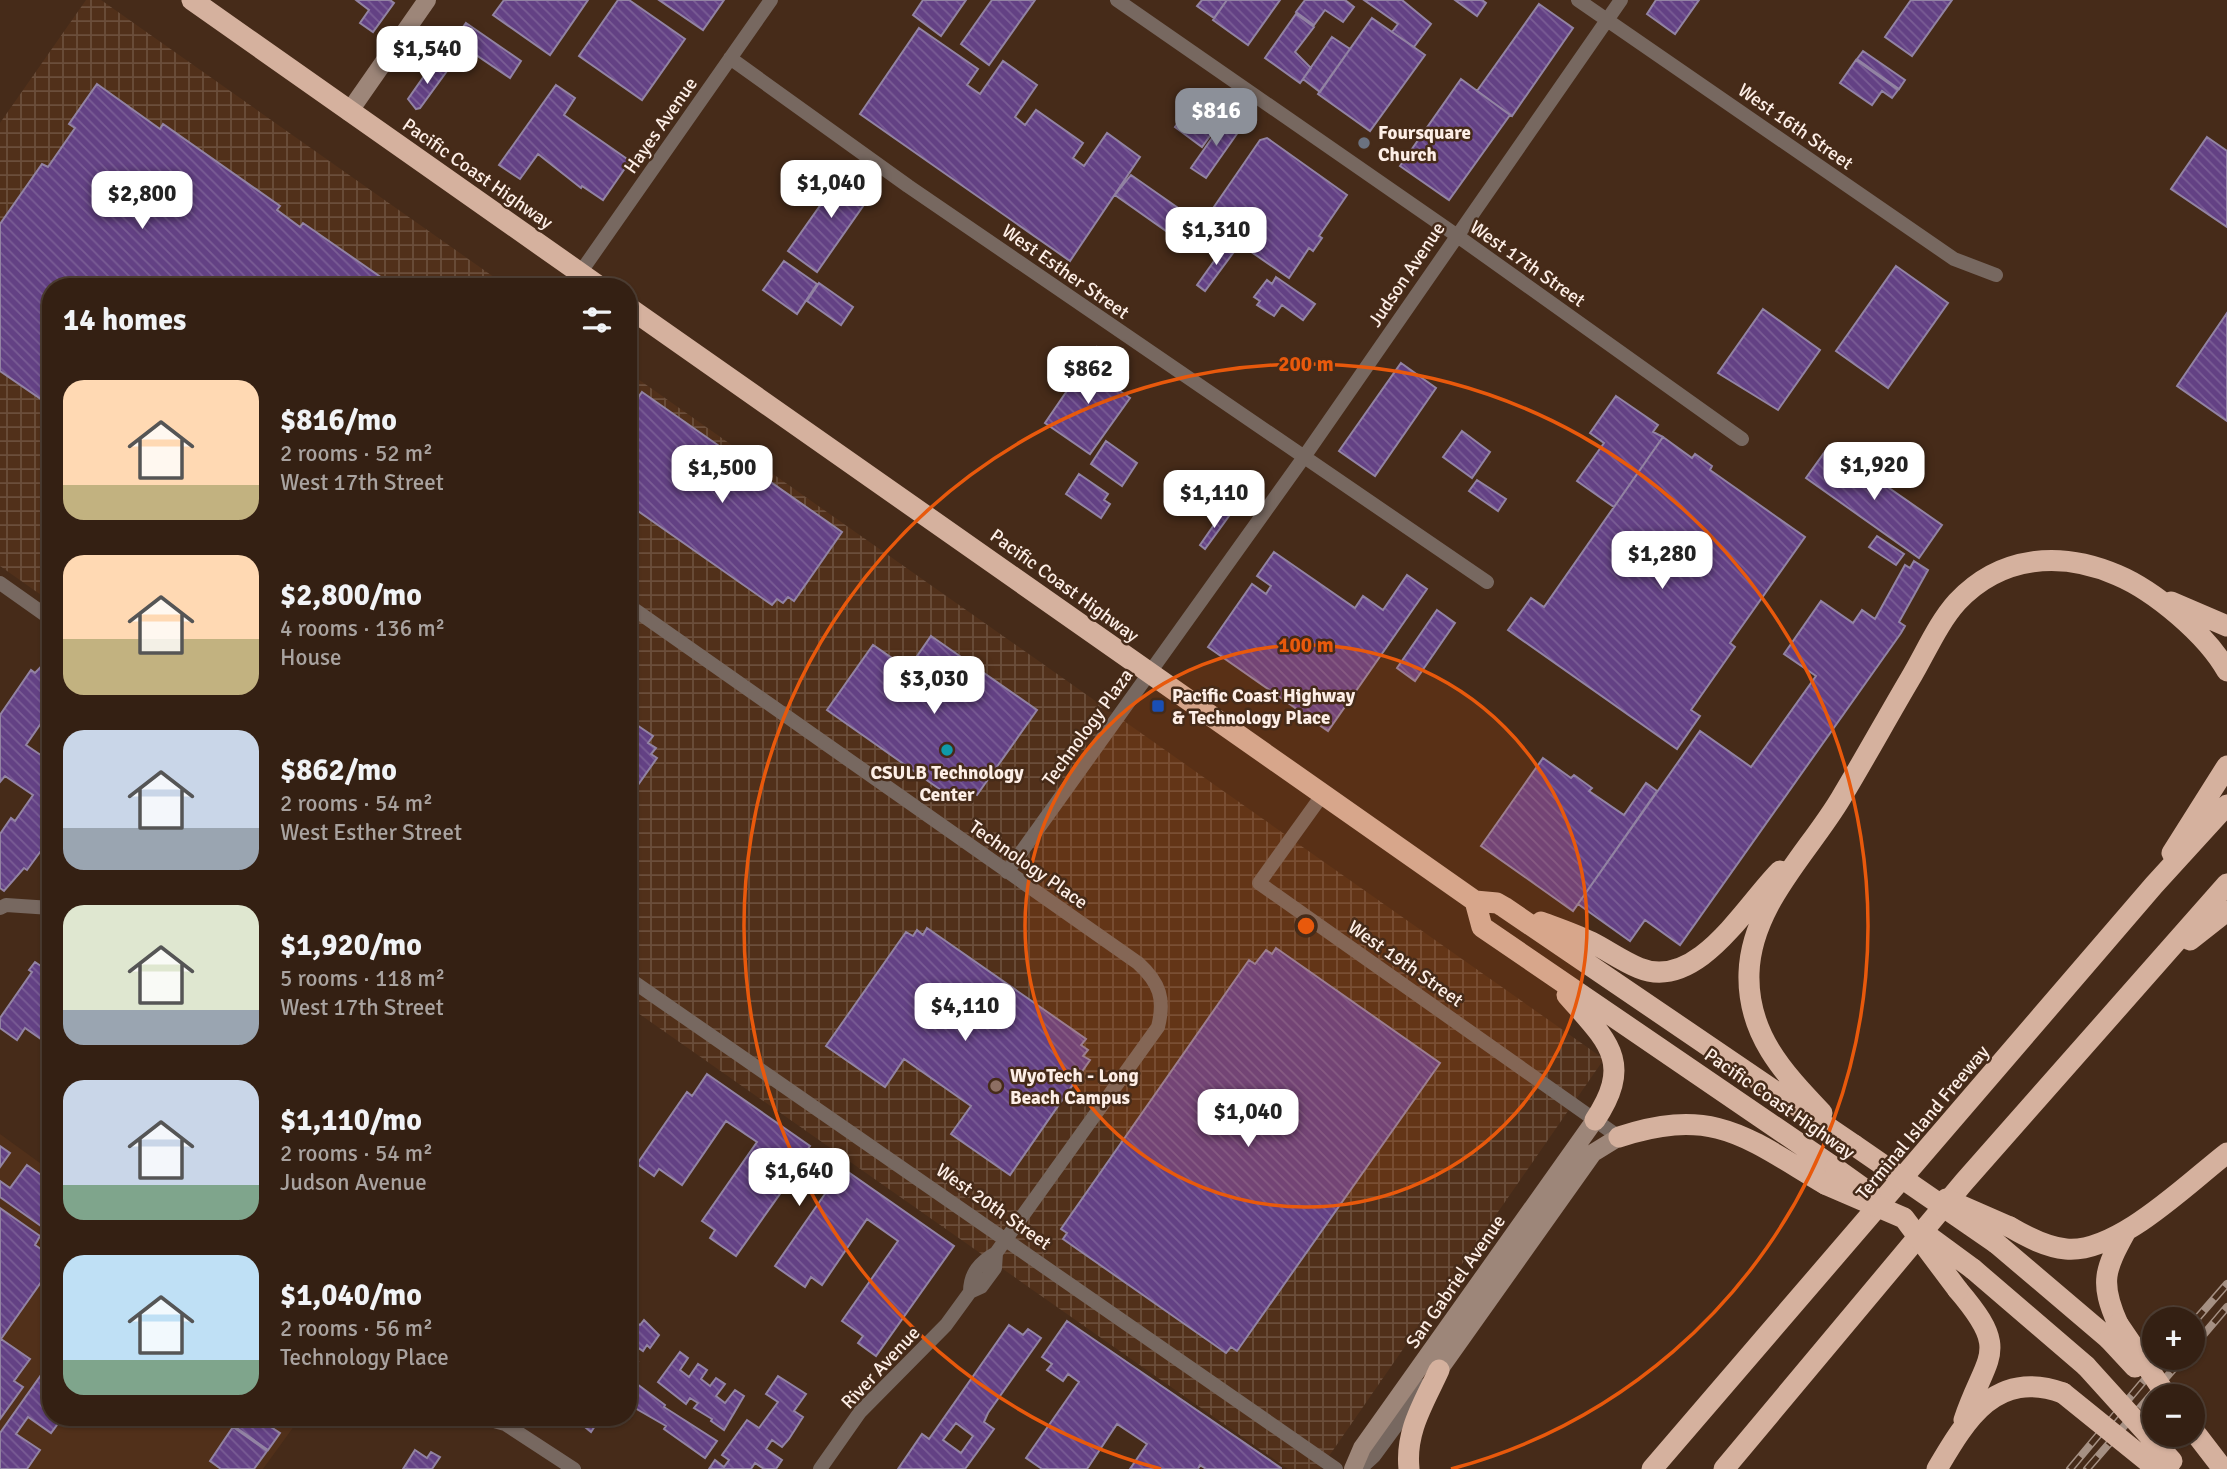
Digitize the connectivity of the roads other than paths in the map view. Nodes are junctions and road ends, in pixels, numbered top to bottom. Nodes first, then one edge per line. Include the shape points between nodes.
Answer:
1 (192, 0) edge
2 (428, 0) edge
3 (771, 0) edge
4 (1117, 0) edge
5 (1578, 0) edge
6 (1621, 0) edge
7 (1607, 20) junction
8 (730, 58) junction
9 (349, 112) junction
10 (1456, 235) junction
11 (580, 273) junction
12 (1996, 275) dead end
13 (587, 278) edge
14 (637, 313) edge
15 (1742, 439) dead end
16 (1304, 457) junction
17 (1488, 582) dead end
18 (0, 583) edge
19 (2142, 589) junction
20 (637, 611) edge
21 (42, 613) edge
22 (2227, 626) edge
23 (2227, 671) edge
24 (1150, 673) junction
25 (2227, 766) edge
26 (1323, 794) junction
27 (2227, 804) edge
28 (1811, 839) junction
29 (1007, 872) junction
30 (2227, 884) edge
31 (2154, 885) junction
32 (1475, 901) junction
33 (42, 907) edge
34 (1504, 907) junction
35 (0, 908) edge
36 (2227, 911) edge
37 (2158, 964) junction
38 (1544, 969) junction
39 (637, 984) edge
40 (1595, 1120) junction
41 (1619, 1137) junction
42 (1854, 1145) junction
43 (2227, 1153) edge
44 (1830, 1176) junction
45 (1915, 1188) junction
46 (1904, 1219) junction
47 (2126, 1231) junction
48 (1007, 1238) junction
49 (2114, 1331) junction
50 (1439, 1370) junction
51 (2156, 1384) edge
52 (508, 1426) edge
53 (1961, 1428) junction
54 (2205, 1446) edge
55 (2169, 1466) edge
56 (1652, 1468) edge
57 (574, 1469) edge
58 (820, 1469) edge
59 (1336, 1469) edge
60 (1353, 1469) edge
61 (1360, 1469) edge
62 (1409, 1469) edge
63 (1724, 1469) edge
64 (1937, 1469) edge
65 (2223, 1469) edge

1 - 9 highway, Pacific Coast Highway
2 - 9 main road
3 - 8 street, Hayes Avenue
4 - 10 street, West 17th Street
5 - 7 street, West 16th Street
6 - 7 street, Judson Avenue
7 - 10 street, Judson Avenue
7 - 12 street, West 16th Street via 1954,259
8 - 11 street, Hayes Avenue
8 - 16 street, West Esther Street via 908,186
9 - 11 highway, Pacific Coast Highway
10 - 15 street, West 17th Street
10 - 16 street, Judson Avenue
11 - 13 highway, Pacific Coast Highway
14 - 24 highway, Pacific Coast Highway
16 - 17 street, West Esther Street
16 - 24 street, Judson Avenue
18 - 21 street
19 - 22 highway
19 - 23 highway via 2211,647
19 - 28 highway via 2095,565 2056,559 2018,565 1978,583 1948,614 1839,801
20 - 29 street, Technology Place
24 - 26 highway, Pacific Coast Highway
24 - 29 street, Technology Plaza
25 - 31 highway
26 - 32 highway, Pacific Coast Highway
26 - 40 street, West 19th Street via 1259,883
27 - 31 highway, Terminal Island Freeway
28 - 34 highway via 1715,945 1675,972 1640,969 1589,941
28 - 42 highway via 1756,934 1750,994 1756,1026 1772,1057
29 - 48 street, Technology Place via 1138,963 1152,976 1163,1007 1158,1027
30 - 37 highway
31 - 56 highway, Terminal Island Freeway
32 - 34 highway, Pacific Coast Highway
32 - 38 highway, Pacific Coast Highway via 1482,927
33 - 35 street
34 - 42 highway, Pacific Coast Highway
36 - 37 highway
37 - 63 highway via 1964,1182
38 - 40 highway via 1601,1034 1612,1057 1614,1086
38 - 44 highway, Pacific Coast Highway
39 - 48 street, West 20th Street
40 - 41 street, West 19th Street
40 - 60 main road, San Gabriel Avenue via 1362,1448
41 - 44 highway via 1684,1122 1718,1126
41 - 50 main road, San Gabriel Avenue via 1593,1153
42 - 45 highway, Pacific Coast Highway, bridge
43 - 47 highway
44 - 46 highway, Pacific Coast Highway, bridge
45 - 47 highway, bridge via 2031,1239 2065,1249 2081,1249
45 - 49 highway, Pacific Coast Highway, bridge
46 - 53 highway, bridge via 1976,1311 1990,1345 1985,1374
46 - 55 highway, Pacific Coast Highway, bridge via 1973,1269 2086,1366
47 - 49 highway via 2104,1279
48 - 58 street, River Avenue via 981,1287 970,1292 946,1325 860,1412
48 - 59 street, West 20th Street
49 - 51 highway, Pacific Coast Highway, bridge
50 - 61 street, San Gabriel Avenue
50 - 62 highway via 1413,1425
52 - 57 street
53 - 55 highway, bridge via 1989,1401 2013,1387 2044,1386 2063,1393
53 - 64 highway
54 - 65 highway

